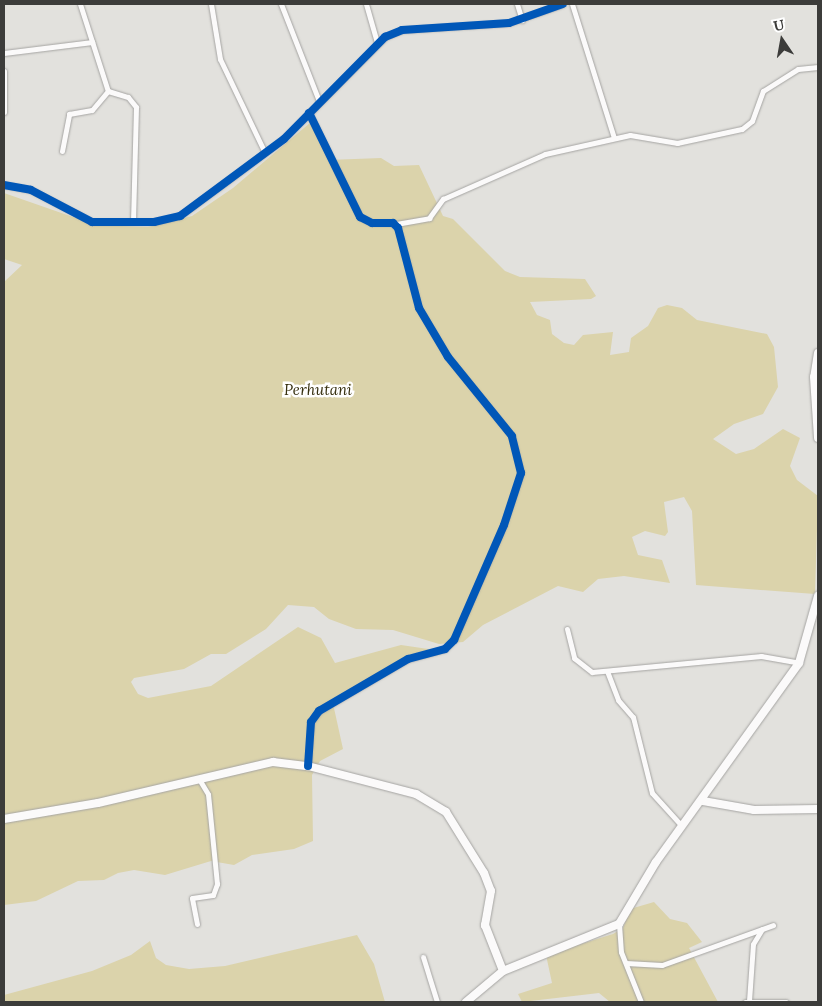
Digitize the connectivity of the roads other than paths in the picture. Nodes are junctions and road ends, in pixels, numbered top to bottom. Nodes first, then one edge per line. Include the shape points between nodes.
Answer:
1 (80, 4) edge
2 (211, 4) edge
3 (281, 4) edge
4 (366, 4) edge
5 (517, 4) edge
6 (563, 4) edge
7 (572, 4) edge
8 (522, 20) junction
9 (92, 42) junction
10 (377, 42) junction
11 (4, 53) edge
12 (818, 67) edge
13 (4, 71) edge
14 (108, 91) junction
15 (319, 101) junction
16 (4, 112) edge
17 (309, 113) junction
18 (614, 138) junction
19 (62, 151) dead end
20 (266, 153) junction
21 (4, 185) edge
22 (133, 222) junction
23 (396, 224) junction
24 (818, 353) edge
25 (818, 438) edge
26 (818, 596) edge
27 (567, 629) dead end
28 (799, 663) junction
29 (607, 671) junction
30 (308, 766) junction
31 (197, 779) junction
32 (703, 801) junction
33 (818, 809) edge
34 (4, 819) edge
35 (681, 825) junction
36 (197, 924) dead end
37 (619, 924) junction
38 (773, 924) dead end
39 (762, 928) junction
40 (612, 929) junction
41 (619, 935) junction
42 (423, 957) dead end
43 (626, 963) junction
44 (503, 971) junction
45 (437, 1002) edge
46 (466, 1002) edge
47 (640, 1002) edge
48 (747, 1002) edge
49 (786, 1002) edge

1 - 9 street
2 - 20 street via 220,60
3 - 15 street
4 - 10 street
5 - 8 street
6 - 8 street
7 - 18 street
8 - 10 street via 402,30
9 - 11 street
9 - 14 street
10 - 15 street
12 - 18 street via 798,70 763,91 752,121 742,129 677,143 633,135
13 - 16 street
14 - 19 street via 92,110 70,114
14 - 22 street via 128,97 136,107
15 - 17 street
17 - 20 street
17 - 23 street via 360,216 372,223
18 - 23 street via 541,155 443,199 429,218
20 - 22 street via 180,216
21 - 22 street via 31,190 85,220
23 - 30 street via 419,308 448,357 512,436 520,480 454,640 444,649 408,659 319,711 311,722
24 - 25 street via 814,377
26 - 28 street
27 - 29 street via 577,662 589,671
28 - 29 street via 760,656
28 - 32 street
29 - 35 street via 618,700 633,717 652,793
30 - 31 street via 273,762
30 - 44 street via 416,794 446,812 490,885 485,925
31 - 34 street via 98,803
31 - 36 street via 208,794 217,884 213,895 192,898
32 - 33 street via 754,810
32 - 35 street
35 - 37 street
37 - 40 street
37 - 41 street
38 - 39 street
39 - 43 street via 662,964
39 - 48 street via 753,944
40 - 41 street
40 - 44 street
41 - 43 street
42 - 45 street
43 - 47 street
44 - 46 street
48 - 49 street

